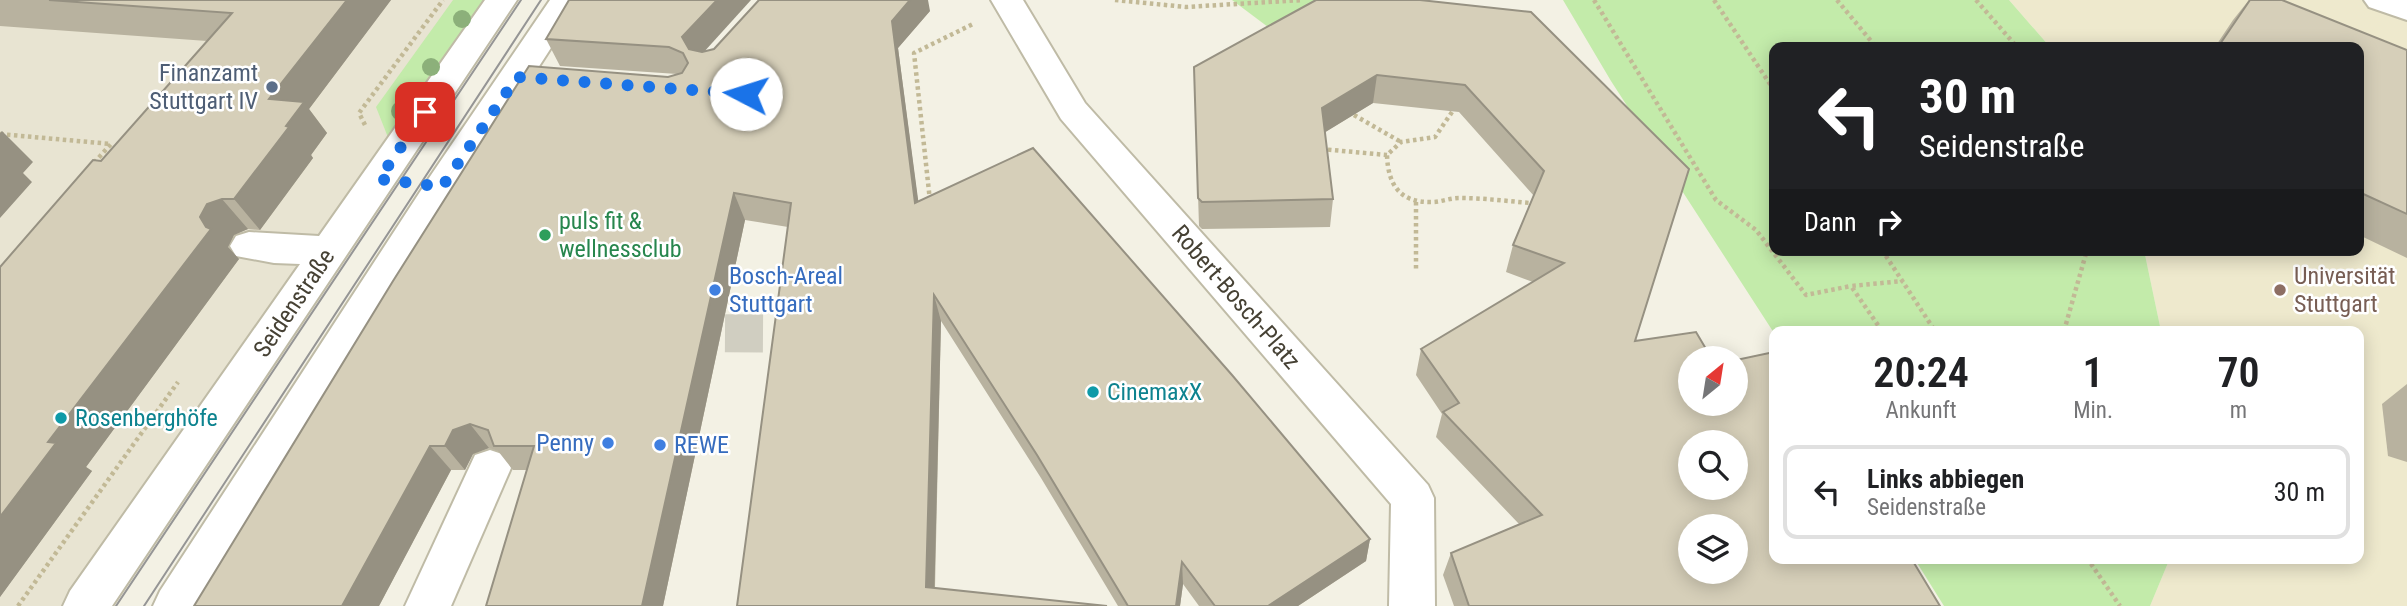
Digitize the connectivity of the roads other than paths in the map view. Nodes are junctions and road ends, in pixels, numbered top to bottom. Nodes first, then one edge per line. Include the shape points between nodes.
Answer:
1 (501, 0) edge
2 (566, 0) edge
3 (2380, 0) edge
4 (1009, 3) edge
5 (2407, 9) edge
6 (379, 179) junction
7 (442, 187) junction
8 (248, 246) dead end
9 (330, 250) junction
10 (490, 468) edge
11 (86, 606) edge
12 (176, 606) edge
13 (428, 606) edge
14 (1412, 606) edge

1 - 6 street, Seidenstraße
2 - 7 street via 530,78
3 - 5 street
4 - 14 street, Robert-Bosch-Platz via 1073,111 1413,498
6 - 7 street
6 - 9 street, Seidenstraße
7 - 12 street
8 - 9 street
9 - 11 street, Seidenstraße
10 - 13 street

